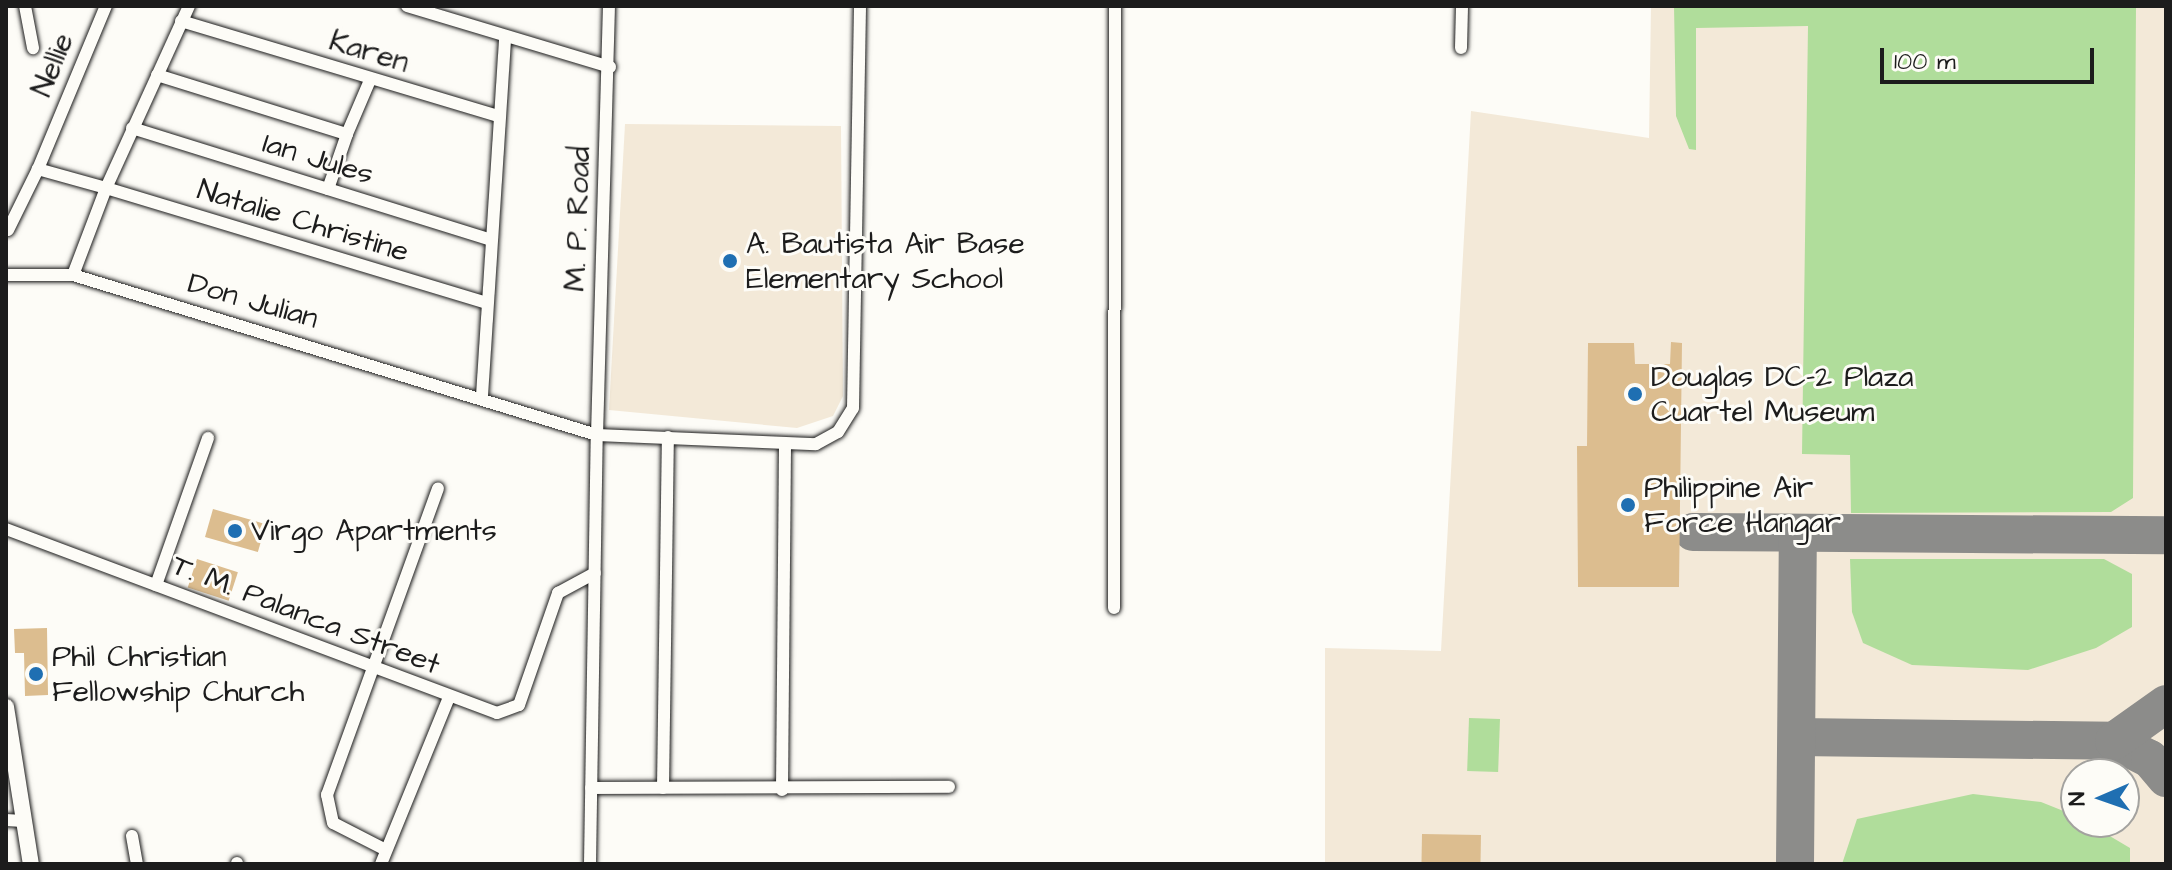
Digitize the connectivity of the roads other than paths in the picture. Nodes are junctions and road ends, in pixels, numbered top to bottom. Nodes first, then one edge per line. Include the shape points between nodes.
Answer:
1 (25, 6) edge
2 (106, 6) edge
3 (189, 6) edge
4 (407, 6) edge
5 (609, 6) edge
6 (860, 6) edge
7 (1115, 6) edge
8 (1462, 6) edge
9 (181, 21) junction
10 (505, 39) junction
11 (33, 48) dead end
12 (1461, 48) dead end
13 (610, 67) junction
14 (157, 75) junction
15 (370, 80) junction
16 (498, 116) junction
17 (132, 128) junction
18 (347, 134) junction
19 (38, 169) junction
20 (106, 188) junction
21 (328, 189) junction
22 (8, 230) edge
23 (489, 239) junction
24 (6, 275) edge
25 (73, 275) junction
26 (486, 303) junction
27 (482, 396) junction
28 (597, 435) junction
29 (668, 437) junction
30 (208, 438) dead end
31 (785, 446) junction
32 (438, 489) dead end
33 (6, 529) edge
34 (595, 573) junction
35 (156, 585) junction
36 (1114, 608) dead end
37 (371, 670) junction
38 (449, 697) junction
39 (6, 707) edge
40 (949, 787) dead end
41 (591, 788) junction
42 (663, 788) junction
43 (782, 790) junction
44 (6, 820) edge
45 (23, 821) junction
46 (132, 836) dead end
47 (386, 850) junction
48 (31, 864) edge
49 (137, 864) edge
50 (381, 864) edge
51 (590, 864) edge

1 - 11 street
2 - 19 street, Nellie
3 - 9 street
4 - 10 street
5 - 13 street, M. P. Road
6 - 31 street, Don Julian via 853,408 838,432 816,444
7 - 36 street
8 - 12 street
9 - 14 street
9 - 15 street, Karen
10 - 13 street
10 - 16 street
13 - 28 street, M. P. Road
14 - 17 street
14 - 18 street
15 - 16 street, Karen
15 - 18 street
16 - 23 street
17 - 20 street
17 - 21 street, Ian Jules
18 - 21 street
19 - 20 street
19 - 22 street, Nellie
20 - 25 street
20 - 26 street, Natalie Christine
21 - 23 street, Ian Jules
23 - 26 street
24 - 25 street, Don Julian
25 - 27 street, Don Julian
26 - 27 street
27 - 28 street, Don Julian
28 - 29 street, Don Julian
28 - 34 street, M. P. Road
29 - 31 street, Don Julian
29 - 42 street
30 - 35 street
31 - 43 street
32 - 37 street
33 - 35 street, T. M. Palanca Street
34 - 38 street, T. M. Palanca Street via 558,593 513,712
34 - 41 street, M. P. Road
35 - 37 street, T. M. Palanca Street
37 - 38 street, T. M. Palanca Street
37 - 47 street via 339,752 328,812 333,823
38 - 47 street
39 - 45 street
40 - 43 street
41 - 42 street
41 - 51 street, M. P. Road
42 - 43 street
44 - 45 street
45 - 48 street
46 - 49 street
47 - 50 street

